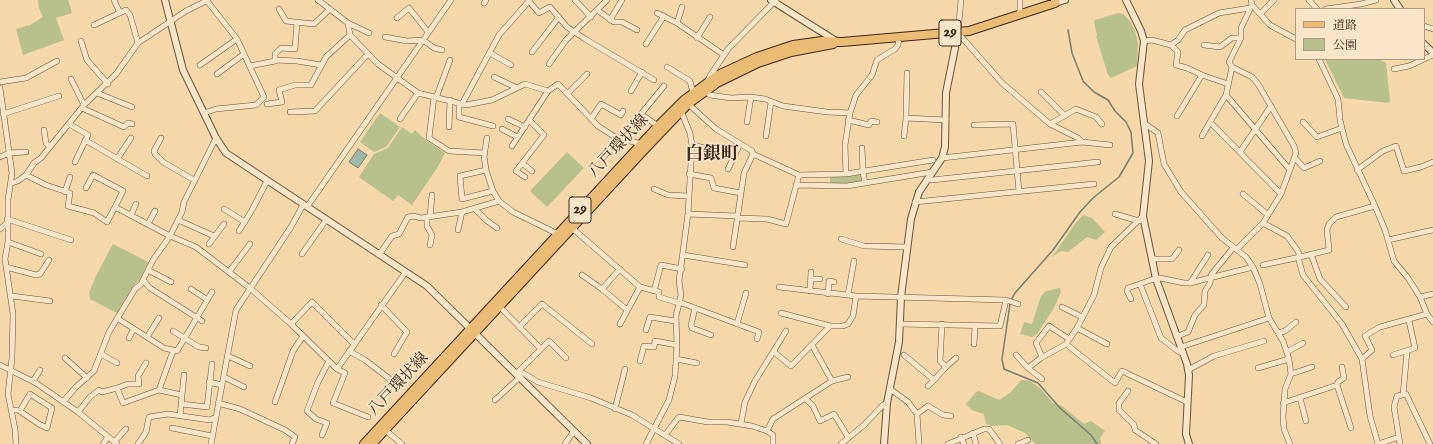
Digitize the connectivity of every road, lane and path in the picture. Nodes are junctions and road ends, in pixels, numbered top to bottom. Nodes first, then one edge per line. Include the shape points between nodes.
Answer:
1 (114, 0) edge
2 (165, 0) edge
3 (207, 0) edge
4 (318, 0) edge
5 (451, 0) edge
6 (529, 0) edge
7 (575, 0) edge
8 (607, 0) edge
9 (622, 0) edge
10 (961, 0) edge
11 (1020, 0) edge
12 (1065, 0) edge
13 (1126, 0) edge
14 (1274, 0) edge
15 (1309, 0) edge
16 (1376, 0) edge
17 (774, 1) edge
18 (1055, 1) edge
19 (1360, 2) edge
20 (1251, 4) edge
21 (682, 7) dead end
22 (1316, 8) edge
23 (1331, 8) edge
24 (279, 9) dead end
25 (330, 9) junction
26 (597, 10) junction
27 (120, 13) junction
28 (657, 13) dead end
29 (1260, 14) junction
30 (1020, 15) junction
31 (590, 16) junction
32 (664, 16) junction
33 (559, 17) junction
34 (710, 17) dead end
35 (396, 18) dead end
36 (610, 20) junction
37 (170, 21) junction
38 (297, 22) junction
39 (348, 23) junction
40 (677, 23) junction
41 (94, 24) dead end
42 (812, 26) junction
43 (637, 30) dead end
44 (428, 32) junction
45 (575, 32) junction
46 (369, 33) dead end
47 (958, 33) junction
48 (350, 34) junction
49 (385, 37) dead end
50 (899, 37) junction
51 (237, 38) junction
52 (697, 38) junction
53 (1241, 38) junction
54 (1295, 38) edge
55 (423, 40) junction
56 (81, 41) dead end
57 (1144, 41) junction
58 (813, 42) junction
59 (838, 42) junction
60 (138, 43) junction
61 (646, 44) dead end
62 (1171, 45) junction
63 (1204, 45) dead end
64 (1425, 45) edge
65 (442, 50) dead end
66 (532, 52) dead end
67 (490, 53) junction
68 (244, 54) junction
69 (368, 54) junction
70 (1433, 54) edge
71 (724, 55) junction
72 (275, 60) junction
73 (450, 60) dead end
74 (1320, 60) edge
75 (1407, 60) edge
76 (1421, 60) edge
77 (57, 61) dead end
78 (549, 64) dead end
79 (200, 65) dead end
80 (321, 65) junction
81 (511, 65) dead end
82 (250, 66) junction
83 (1409, 66) junction
84 (666, 67) dead end
85 (1232, 67) junction
86 (1394, 69) dead end
87 (642, 72) junction
88 (907, 73) dead end
89 (217, 74) dead end
90 (587, 74) dead end
91 (1202, 75) junction
92 (397, 77) junction
93 (494, 77) dead end
94 (71, 79) dead end
95 (654, 80) dead end
96 (0, 82) edge
97 (108, 84) junction
98 (1228, 84) junction
99 (664, 86) dead end
100 (516, 87) junction
101 (707, 87) junction
102 (0, 88) edge
103 (548, 91) junction
104 (631, 91) dead end
105 (1041, 92) dead end
106 (97, 93) junction
107 (418, 93) junction
108 (568, 93) junction
109 (693, 93) junction
110 (1226, 95) junction
111 (59, 96) dead end
112 (435, 97) junction
113 (751, 97) junction
114 (450, 100) junction
115 (686, 102) junction
116 (771, 102) junction
117 (461, 103) junction
118 (267, 104) dead end
119 (1271, 106) junction
120 (83, 107) junction
121 (132, 107) dead end
122 (623, 111) dead end
123 (290, 112) dead end
124 (681, 112) junction
125 (204, 113) junction
126 (850, 113) junction
127 (3, 114) junction
128 (1065, 116) junction
129 (1177, 116) dead end
130 (906, 118) junction
131 (400, 119) dead end
132 (508, 119) dead end
133 (591, 119) junction
134 (529, 120) junction
135 (848, 120) junction
136 (946, 120) junction
137 (747, 122) dead end
138 (877, 122) dead end
139 (1210, 122) junction
140 (1303, 122) dead end
141 (1144, 123) junction
142 (70, 124) junction
143 (132, 124) dead end
144 (1050, 124) junction
145 (1102, 124) dead end
146 (974, 125) dead end
147 (493, 126) dead end
148 (658, 126) junction
149 (449, 127) dead end
150 (525, 127) junction
151 (1342, 128) junction
152 (502, 129) dead end
153 (1256, 129) junction
154 (44, 130) dead end
155 (766, 136) dead end
156 (904, 136) dead end
157 (1202, 136) dead end
158 (3, 137) edge
159 (516, 137) junction
160 (131, 138) dead end
161 (161, 138) dead end
162 (216, 138) junction
163 (487, 138) dead end
164 (85, 140) junction
165 (1082, 142) junction
166 (740, 144) junction
167 (692, 145) junction
168 (1110, 145) dead end
169 (512, 146) dead end
170 (50, 147) junction
171 (643, 147) junction
172 (862, 148) dead end
173 (1015, 150) junction
174 (717, 151) dead end
175 (26, 152) dead end
176 (1240, 152) junction
177 (484, 153) junction
178 (9, 154) junction
179 (753, 154) junction
180 (0, 157) edge
181 (117, 158) junction
182 (942, 158) junction
183 (1295, 158) junction
184 (933, 160) dead end
185 (1320, 161) dead end
186 (75, 162) dead end
187 (1098, 162) dead end
188 (1433, 162) edge
189 (523, 164) junction
190 (728, 169) dead end
191 (486, 170) junction
192 (1290, 170) junction
193 (1357, 170) junction
194 (532, 171) dead end
195 (1017, 171) junction
196 (863, 172) junction
197 (932, 172) junction
198 (689, 174) junction
199 (846, 174) junction
200 (26, 175) junction
201 (799, 175) junction
202 (147, 176) dead end
203 (70, 177) dead end
204 (525, 177) dead end
205 (928, 179) junction
206 (194, 180) junction
207 (267, 181) junction
208 (12, 183) junction
209 (865, 183) junction
210 (1094, 184) dead end
211 (796, 185) junction
212 (86, 188) dead end
213 (654, 189) dead end
214 (493, 191) junction
215 (65, 192) junction
216 (741, 192) junction
217 (1019, 192) junction
218 (1243, 194) dead end
219 (1281, 194) junction
220 (432, 195) dead end
221 (688, 196) junction
222 (499, 201) junction
223 (915, 202) junction
224 (136, 204) dead end
225 (305, 206) junction
226 (1375, 206) junction
227 (115, 207) junction
228 (224, 209) dead end
229 (476, 209) junction
230 (155, 211) dead end
231 (462, 212) junction
232 (688, 214) junction
233 (1115, 214) dead end
234 (130, 215) junction
235 (1268, 215) junction
236 (429, 217) junction
237 (737, 217) junction
238 (1141, 219) junction
239 (178, 220) junction
240 (326, 220) junction
241 (7, 221) junction
242 (245, 222) junction
243 (1263, 223) junction
244 (148, 224) junction
245 (224, 224) dead end
246 (497, 228) dead end
247 (572, 228) junction
248 (0, 229) edge
249 (458, 230) dead end
250 (1433, 230) edge
251 (239, 231) dead end
252 (558, 234) junction
253 (170, 236) junction
254 (214, 236) junction
255 (841, 239) dead end
256 (71, 240) dead end
257 (1388, 240) junction
258 (8, 242) junction
259 (209, 244) dead end
260 (250, 244) dead end
261 (430, 246) dead end
262 (733, 247) dead end
263 (907, 247) junction
264 (1235, 249) junction
265 (1179, 250) dead end
266 (41, 254) dead end
267 (302, 254) dead end
268 (1311, 254) junction
269 (683, 255) junction
270 (1208, 255) dead end
271 (379, 256) junction
272 (1299, 257) junction
273 (1152, 259) junction
274 (49, 260) dead end
275 (854, 261) dead end
276 (745, 265) dead end
277 (1263, 265) dead end
278 (6, 267) junction
279 (1253, 267) junction
280 (620, 269) junction
281 (682, 269) junction
282 (148, 270) junction
283 (229, 272) junction
284 (811, 272) dead end
285 (406, 273) junction
286 (582, 275) dead end
287 (1210, 277) junction
288 (811, 279) junction
289 (820, 279) dead end
290 (1156, 279) junction
291 (143, 280) junction
292 (171, 282) dead end
293 (834, 282) dead end
294 (1190, 283) junction
295 (1140, 284) junction
296 (640, 287) junction
297 (779, 287) dead end
298 (251, 288) junction
299 (191, 289) dead end
300 (602, 290) junction
301 (654, 291) junction
302 (212, 292) dead end
303 (810, 292) junction
304 (746, 293) dead end
305 (828, 294) junction
306 (1433, 294) edge
307 (848, 295) junction
308 (12, 296) junction
309 (856, 296) junction
310 (901, 297) junction
311 (1420, 297) junction
312 (206, 299) junction
313 (1131, 299) dead end
314 (1006, 300) junction
315 (50, 301) dead end
316 (679, 303) junction
317 (1018, 304) dead end
318 (381, 305) junction
319 (499, 306) junction
320 (1062, 306) dead end
321 (1346, 307) dead end
322 (695, 308) junction
323 (627, 310) junction
324 (781, 313) dead end
325 (1427, 314) junction
326 (1082, 317) junction
327 (116, 318) junction
328 (159, 318) dead end
329 (197, 318) junction
330 (1269, 318) junction
331 (202, 321) dead end
332 (675, 321) junction
333 (1409, 321) junction
334 (1296, 322) dead end
335 (1433, 322) edge
336 (291, 324) junction
337 (620, 324) dead end
338 (737, 324) junction
339 (900, 324) junction
340 (942, 324) junction
341 (830, 326) junction
342 (975, 326) junction
343 (519, 327) junction
344 (1077, 328) junction
345 (133, 330) junction
346 (646, 330) dead end
347 (174, 331) dead end
348 (473, 331) junction
349 (786, 331) dead end
350 (1278, 333) junction
351 (711, 335) dead end
352 (303, 336) junction
353 (1178, 336) junction
354 (147, 337) junction
355 (129, 338) dead end
356 (184, 338) junction
357 (757, 339) dead end
358 (1070, 339) junction
359 (1264, 341) dead end
360 (1303, 343) dead end
361 (354, 344) junction
362 (592, 344) dead end
363 (974, 344) dead end
364 (1066, 344) junction
365 (1107, 344) dead end
366 (677, 345) junction
367 (812, 345) junction
368 (206, 348) dead end
369 (541, 349) junction
370 (1182, 349) junction
371 (173, 351) junction
372 (349, 351) junction
373 (1407, 351) junction
374 (774, 352) junction
375 (1287, 352) junction
376 (101, 354) junction
377 (394, 354) dead end
378 (1393, 354) dead end
379 (1016, 355) dead end
380 (228, 356) junction
381 (904, 356) dead end
382 (1042, 357) junction
383 (65, 358) dead end
384 (566, 358) dead end
385 (956, 358) dead end
386 (676, 359) junction
387 (1289, 359) junction
388 (1362, 359) junction
389 (640, 361) dead end
390 (117, 363) dead end
391 (146, 363) dead end
392 (328, 363) junction
393 (697, 363) dead end
394 (212, 364) dead end
395 (0, 365) edge
396 (250, 366) dead end
397 (946, 367) junction
398 (1312, 367) dead end
399 (1342, 367) dead end
400 (1028, 368) junction
401 (1258, 368) dead end
402 (337, 369) junction
403 (625, 369) dead end
404 (11, 370) junction
405 (40, 370) dead end
406 (1188, 370) junction
407 (1291, 374) junction
408 (184, 375) dead end
409 (519, 375) junction
410 (224, 377) junction
411 (848, 377) dead end
412 (87, 378) junction
413 (1042, 379) dead end
414 (934, 380) junction
415 (33, 381) junction
416 (832, 381) junction
417 (209, 382) junction
418 (395, 383) dead end
419 (222, 385) junction
420 (1337, 385) junction
421 (928, 386) dead end
422 (244, 387) dead end
423 (117, 388) junction
424 (890, 389) junction
425 (159, 390) junction
426 (1128, 391) dead end
427 (182, 395) junction
428 (1403, 395) junction
429 (1300, 398) junction
430 (806, 399) junction
431 (495, 400) dead end
432 (63, 402) junction
433 (275, 402) dead end
434 (1187, 402) junction
435 (218, 403) junction
436 (888, 403) junction
437 (1283, 403) junction
438 (182, 404) junction
439 (615, 409) junction
440 (11, 410) junction
441 (20, 411) junction
442 (78, 412) junction
443 (917, 414) junction
444 (180, 416) junction
445 (951, 416) dead end
446 (368, 417) dead end
447 (214, 418) junction
448 (1306, 420) dead end
449 (741, 423) junction
450 (172, 428) dead end
451 (383, 428) junction
452 (1351, 428) dead end
453 (126, 429) dead end
454 (654, 429) junction
455 (574, 431) junction
456 (767, 431) junction
457 (973, 433) junction
458 (665, 434) junction
459 (322, 435) dead end
460 (108, 436) junction
461 (212, 436) junction
462 (962, 437) junction
463 (1399, 437) junction
464 (848, 438) junction
465 (1028, 440) dead end
466 (116, 443) edge
467 (16, 444) edge
468 (103, 444) edge
469 (138, 444) edge
470 (211, 444) edge
471 (292, 444) edge
472 (364, 444) edge
473 (372, 444) edge
474 (402, 444) edge
475 (565, 444) edge
476 (587, 444) edge
477 (646, 444) edge
478 (679, 444) edge
479 (773, 444) edge
480 (840, 444) edge
481 (884, 444) edge
482 (919, 444) edge
483 (948, 444) edge
484 (964, 444) edge
485 (976, 444) edge
486 (1000, 444) edge
487 (1018, 444) edge
488 (1154, 444) edge
489 (1189, 444) edge
490 (1290, 444) edge
491 (1378, 444) edge
492 (1400, 444) edge
493 (1430, 444) edge

1 - 27 street
2 - 37 street
3 - 37 street
3 - 51 street
4 - 25 street
5 - 44 street
6 - 33 street via 539,13 550,7
6 - 67 street via 500,35
7 - 31 street
8 - 26 street
9 - 36 street
10 - 47 street
11 - 30 street
12 - 18 street
13 - 57 street
14 - 29 street
15 - 22 street
16 - 19 street
17 - 42 street
17 - 71 street
18 - 30 main road, 八戸環状線 / 29
19 - 23 street
20 - 29 street
20 - 53 street via 1241,28
20 - 62 street via 1219,13 1185,30
21 - 40 street
24 - 38 street via 286,21
25 - 38 street via 314,24
25 - 39 street
26 - 31 street
26 - 36 street
27 - 41 street
27 - 60 street via 126,10 130,14
28 - 32 street
29 - 54 street via 1277,30
30 - 47 main road, 八戸環状線 / 29 via 984,28
31 - 45 street
32 - 40 street
32 - 61 street
33 - 45 street
33 - 66 street
34 - 52 street
35 - 44 street via 408,8
36 - 43 street via 622,22
37 - 60 street
37 - 125 street via 183,70
38 - 72 street via 295,49 281,48 275,54
39 - 46 street
39 - 48 street
40 - 52 street
42 - 58 street via 816,34
42 - 59 street
44 - 55 street
45 - 78 street via 564,42
45 - 87 street
47 - 50 main road, 八戸環状線 / 29
47 - 136 street via 946,93
47 - 144 street via 1002,83
48 - 69 street
48 - 80 street
49 - 55 street via 407,41
50 - 59 main road, 八戸環状線 / 29
50 - 126 street via 898,45 877,60 872,75 856,95
51 - 68 street
51 - 79 street
52 - 71 street
53 - 63 street via 1232,38 1220,47
53 - 85 street via 1229,58 1228,62
55 - 65 street
55 - 92 street
56 - 97 street via 87,60
57 - 62 street via 1152,40
57 - 141 street via 1139,84
58 - 59 main road, 八戸環状線 / 29
58 - 101 main road, 八戸環状線 / 29 via 793,45 731,68
59 - 101 main road, 八戸環状線 / 29 via 791,52 758,63
60 - 97 street
62 - 91 street via 1178,52 1176,65
64 - 70 street
67 - 81 street
67 - 117 street
68 - 82 street
68 - 89 street
69 - 92 street
69 - 123 street via 315,111
71 - 101 street via 710,76
72 - 80 street via 297,60
72 - 82 street
73 - 112 street
74 - 151 street via 1336,91
75 - 83 street
76 - 83 street
77 - 96 street via 26,78
80 - 118 street via 311,85 296,85 279,90 282,102
82 - 125 street via 264,98 256,105 216,109
83 - 86 street
84 - 109 street via 690,81
85 - 98 street
85 - 119 street via 1252,77
87 - 95 street
87 - 104 street
88 - 130 street
90 - 108 street
91 - 98 street
91 - 129 street
92 - 107 street
92 - 225 street
93 - 100 street
94 - 120 street
97 - 106 street
98 - 110 street
99 - 148 street via 641,114
100 - 103 street via 525,84
100 - 117 street via 492,100 466,105
101 - 109 main road, 八戸環状線 / 29
101 - 113 street via 710,95
101 - 115 main road, 八戸環状線 / 29
102 - 127 street
103 - 108 street via 558,84
103 - 134 street
105 - 128 street
106 - 120 street
106 - 121 street
107 - 112 street
107 - 131 street
108 - 133 street
109 - 115 main road, 八戸環状線 / 29
110 - 139 street
110 - 153 street
111 - 127 street
112 - 114 street
112 - 177 street via 429,138 449,151
113 - 116 street
113 - 137 street
114 - 117 street
114 - 149 street
115 - 124 main road, 八戸環状線 / 29
115 - 148 main road, 八戸環状線 / 29
115 - 166 street via 716,129
116 - 126 street via 820,111
116 - 155 street
117 - 147 street via 459,117
119 - 153 street
119 - 183 street via 1294,146
120 - 142 street
120 - 143 street via 124,127 128,122
122 - 133 street via 621,115 601,104
124 - 167 street
124 - 171 main road, 八戸環状線 / 29
125 - 162 street
126 - 135 street
127 - 158 street
128 - 144 street
128 - 145 street via 1076,109 1096,117
130 - 136 street
130 - 156 street
132 - 150 street
133 - 171 street via 615,137
134 - 150 street
134 - 189 street via 544,135
135 - 138 street via 869,125 871,121
135 - 199 street via 845,145
136 - 182 street
139 - 157 street
139 - 176 street
140 - 151 street via 1318,136
141 - 238 street via 1148,161
141 - 264 street via 1158,133 1164,164 1175,183
142 - 164 street via 88,136
142 - 170 street
144 - 165 street
146 - 173 street via 1013,124
148 - 171 main road, 八戸環状線 / 29
150 - 159 street
151 - 193 street
152 - 159 street
153 - 176 street
153 - 192 street
154 - 170 street via 46,143
158 - 178 street
159 - 169 street
160 - 181 street
161 - 206 street via 154,151 156,154 163,162
162 - 206 street
162 - 207 street via 226,153
163 - 177 street
164 - 181 street
164 - 186 street
165 - 168 street
165 - 173 street
166 - 179 street
166 - 190 street
167 - 174 street
167 - 198 street
170 - 200 street
171 - 247 main road, 八戸環状線 / 29
171 - 252 main road, 八戸環状線 / 29
172 - 196 street
173 - 182 street
173 - 195 street
175 - 178 street
176 - 219 street
177 - 191 street
178 - 180 street
178 - 208 street
179 - 201 street
179 - 216 street via 744,173
181 - 202 street
182 - 197 street
183 - 185 street via 1304,168
183 - 192 street
184 - 196 street
187 - 195 street
188 - 193 street via 1404,171 1396,146 1382,151
189 - 194 street
189 - 204 street via 516,172
191 - 214 street
191 - 214 street via 460,176 462,199
192 - 219 street
193 - 226 street
195 - 205 street
195 - 217 street
196 - 199 street
196 - 209 street
197 - 205 street
197 - 209 street
198 - 216 street via 711,178 714,188
198 - 221 street
199 - 201 street
200 - 208 street
200 - 215 street
201 - 211 street
203 - 215 street
205 - 223 street
206 - 239 street
207 - 225 street
207 - 242 street
208 - 241 street
209 - 211 street via 847,186
210 - 217 street
211 - 237 street via 786,224 767,219
212 - 227 street via 93,175 124,191
213 - 221 street via 668,195
214 - 222 street
215 - 227 street via 70,193 68,206 94,213 107,222
216 - 237 street
217 - 223 street
218 - 235 street
219 - 235 street
220 - 236 street
221 - 232 street
222 - 229 street
222 - 252 street via 513,212
223 - 263 street
224 - 234 street
225 - 240 street
225 - 298 street
226 - 257 street
226 - 268 street via 1336,217 1326,230 1329,250
227 - 234 street
228 - 242 street
229 - 231 street
229 - 246 street
230 - 244 street
231 - 236 street
231 - 249 street
232 - 237 street
232 - 269 street
233 - 238 street
234 - 244 street
235 - 243 street
236 - 261 street via 427,226 432,235
236 - 271 street via 408,217 399,234 392,236
237 - 262 street
238 - 273 street
238 - 326 street via 1111,247 1101,268 1094,295
239 - 253 street
239 - 254 street
240 - 267 street
240 - 271 street
241 - 248 street
241 - 256 street
241 - 258 street
242 - 251 street
243 - 264 street
243 - 272 street via 1286,236 1298,251
244 - 253 street
245 - 254 street
247 - 280 street
247 - 319 main road, 八戸環状線 / 29
250 - 257 street
252 - 348 main road, 八戸環状線 / 29
253 - 282 street
253 - 283 street via 196,246
254 - 259 street
255 - 263 street via 864,246
257 - 311 street via 1394,261
258 - 266 street
258 - 278 street
260 - 283 street
263 - 310 street
264 - 279 street via 1251,262
264 - 287 street
265 - 273 street via 1172,259
268 - 272 street
268 - 321 street via 1320,279
269 - 276 street
269 - 281 street
270 - 294 street
271 - 285 street
272 - 277 street
272 - 388 street via 1304,275 1342,324
273 - 290 street
274 - 278 street via 40,274 36,275
275 - 307 street
278 - 308 street
279 - 287 street
279 - 330 street
280 - 296 street
280 - 300 street
281 - 301 street via 661,264
281 - 316 street
282 - 291 street
282 - 292 street
283 - 298 street
284 - 288 street
285 - 318 street
285 - 348 street via 427,286
286 - 300 street
287 - 294 street
287 - 353 street via 1204,305 1195,315 1188,332
288 - 289 street
288 - 303 street
290 - 294 street
290 - 295 street
290 - 353 street
291 - 327 street
291 - 329 street via 150,288
293 - 305 street via 830,281
295 - 313 street via 1128,288
295 - 370 street via 1161,338 1179,352
296 - 301 street
296 - 323 street
297 - 303 street
298 - 336 street
298 - 380 street via 236,310
299 - 312 street
300 - 323 street
301 - 316 street via 659,292 659,297
302 - 312 street
303 - 305 street
304 - 338 street
305 - 307 street
306 - 311 street
307 - 309 street
308 - 315 street
308 - 404 street via 14,314
309 - 310 street
309 - 341 street via 853,316 848,324
310 - 314 street
310 - 339 street
311 - 325 street
312 - 329 street
314 - 317 street
314 - 342 street via 1000,326
316 - 322 street
316 - 332 street
318 - 361 street
318 - 377 street via 407,332
319 - 343 street
319 - 348 main road, 八戸環状線 / 29
320 - 326 street
322 - 338 street
322 - 351 street via 690,325
323 - 337 street
324 - 341 street
325 - 333 street
325 - 335 street
326 - 344 street
327 - 345 street
327 - 376 street
328 - 354 street
329 - 331 street
329 - 356 street
330 - 350 street
330 - 370 street
332 - 346 street via 650,317
332 - 366 street
333 - 373 street via 1416,346 1414,350
333 - 388 street via 1380,327 1365,336 1372,350
334 - 350 street
336 - 352 street
336 - 361 street via 312,302
338 - 357 street via 759,332
339 - 340 street
339 - 424 street
340 - 342 street
340 - 397 street via 940,361
341 - 367 street
342 - 363 street
343 - 362 street via 542,304
343 - 369 street
344 - 358 street
344 - 365 street
345 - 354 street
345 - 355 street
347 - 356 street
348 - 409 street
348 - 451 main road, 八戸環状線 / 29
349 - 374 street
350 - 375 street
352 - 392 street
352 - 433 street via 294,351
353 - 370 street
354 - 371 street
356 - 368 street
356 - 371 street via 177,351
358 - 364 street
358 - 382 street via 1049,326 1036,343
359 - 406 street via 1214,356
360 - 375 street
361 - 372 street
364 - 382 street
364 - 434 street via 1115,383 1122,371
366 - 386 street
366 - 389 street via 655,341 654,347 644,346
367 - 374 street via 792,366
367 - 416 street
369 - 384 street via 548,341
369 - 409 street
370 - 406 street
371 - 425 street
372 - 402 street
372 - 418 street
373 - 378 street
373 - 428 street
374 - 449 street via 755,380 745,402
375 - 387 street
376 - 390 street
376 - 412 street via 94,371
379 - 400 street
380 - 396 street
380 - 410 street
381 - 414 street
382 - 400 street
383 - 412 street
385 - 397 street
386 - 393 street
386 - 454 street via 673,389
387 - 401 street
387 - 407 street
388 - 491 street via 1370,416
391 - 423 street via 138,376 139,384
392 - 402 street
392 - 459 street via 307,411 316,419 327,423
394 - 417 street
395 - 404 street
397 - 414 street
398 - 407 street
399 - 420 street via 1344,378
400 - 413 street
402 - 446 street via 345,373 333,403
403 - 439 street
404 - 415 street
404 - 440 street via 7,388
405 - 415 street
406 - 434 street
407 - 437 street
408 - 427 street
409 - 431 street
409 - 439 street via 523,373 538,382 591,398
409 - 455 street
410 - 419 street
410 - 422 street
411 - 416 street
412 - 432 street
414 - 421 street
415 - 432 street
416 - 430 street
417 - 419 street
417 - 438 street via 207,407
419 - 435 street
420 - 429 street
420 - 452 street
423 - 425 street via 123,403
423 - 442 street via 102,392 99,390
424 - 436 street
424 - 443 street via 908,402
425 - 427 street
426 - 488 street via 1119,403 1119,410 1134,425 1135,430
427 - 438 street
428 - 463 street via 1397,396 1394,407
428 - 493 street via 1406,394
429 - 437 street
429 - 448 street
430 - 456 street via 773,419
430 - 464 street via 813,406 820,421 834,414
432 - 442 street
434 - 489 street via 1186,434
435 - 447 street
435 - 471 street via 240,409 285,430 296,437
436 - 464 street
436 - 481 street
437 - 490 street via 1284,429
438 - 444 street
439 - 454 street via 632,415
440 - 441 street
440 - 467 street
441 - 441 street via 47,428 52,408 30,394
442 - 460 street
443 - 445 street via 928,406 943,415
443 - 482 street
444 - 447 street via 210,420
444 - 469 street via 168,414 149,417 146,432
447 - 461 street
449 - 456 street
449 - 458 street via 708,422 679,417
450 - 461 street
451 - 472 main road, 八戸環状線 / 29
451 - 473 main road, 八戸環状線 / 29
451 - 474 street
453 - 466 street
454 - 458 street
454 - 477 street
455 - 475 street
455 - 476 street
456 - 479 street via 773,435
457 - 462 street
457 - 485 street
457 - 486 street via 989,429
458 - 478 street
460 - 466 street
460 - 468 street
461 - 470 street
462 - 483 street
462 - 484 street
463 - 491 street
463 - 492 street
464 - 480 street
465 - 487 street

